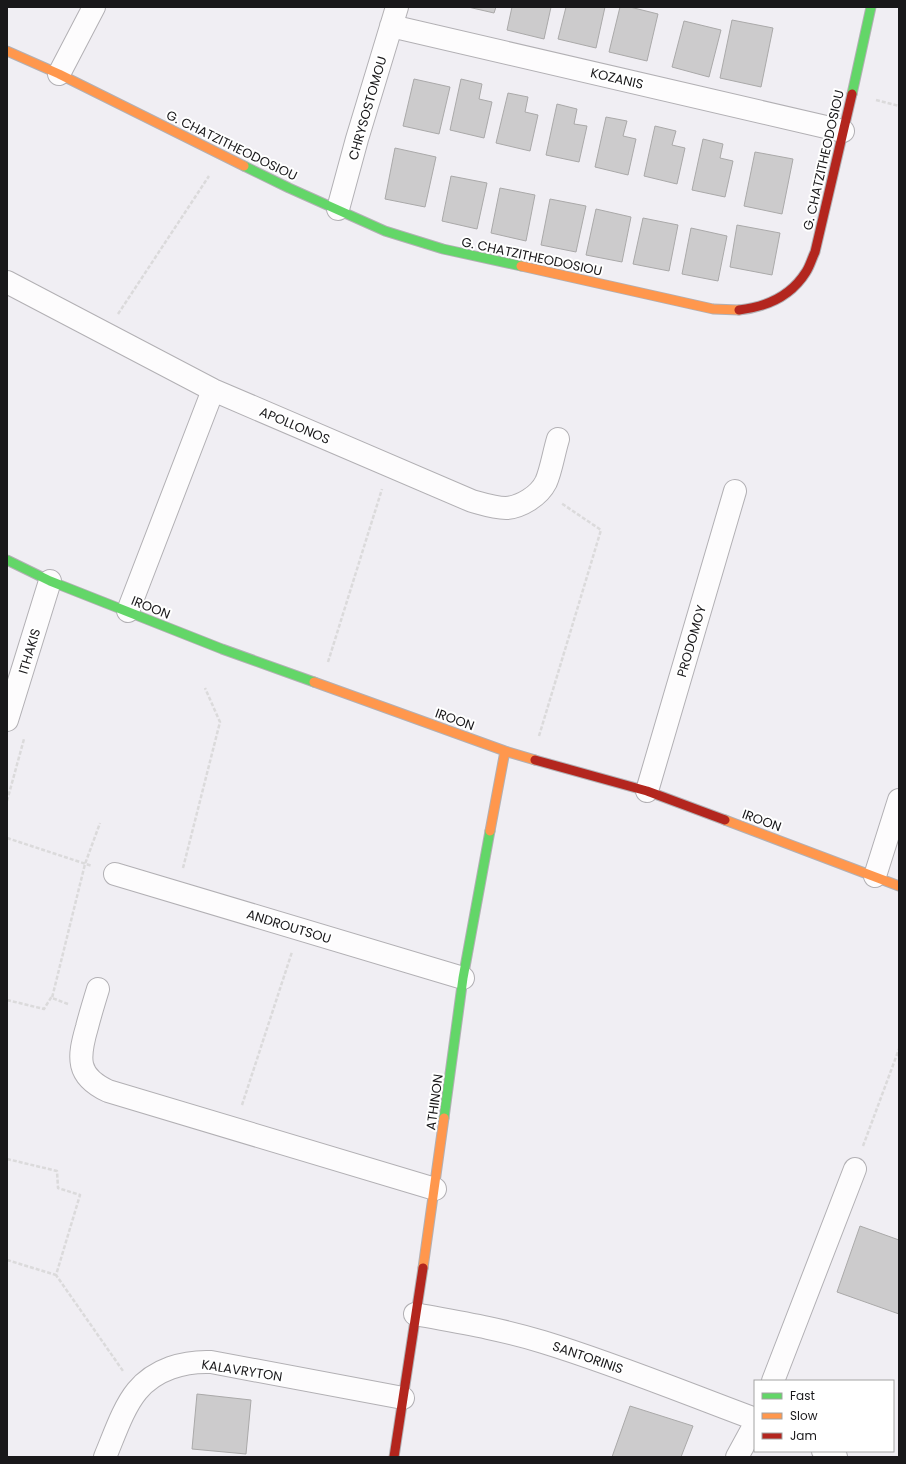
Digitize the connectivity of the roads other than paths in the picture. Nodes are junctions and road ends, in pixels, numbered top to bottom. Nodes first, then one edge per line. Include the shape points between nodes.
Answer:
1 (94, 7) edge
2 (871, 7) edge
3 (394, 16) edge
4 (7, 51) edge
5 (59, 74) junction
6 (843, 131) junction
7 (338, 210) junction
8 (7, 282) edge
9 (213, 390) junction
10 (558, 439) dead end
11 (735, 491) dead end
12 (7, 560) edge
13 (50, 581) junction
14 (128, 611) junction
15 (7, 720) edge
16 (506, 751) junction
17 (647, 791) junction
18 (899, 800) edge
19 (115, 874) road end
20 (875, 876) junction
21 (899, 886) edge
22 (463, 978) junction
23 (98, 989) dead end
24 (855, 1169) road end
25 (435, 1189) junction
26 (415, 1314) junction
27 (773, 1380) edge
28 (403, 1398) junction
29 (754, 1419) edge
30 (754, 1426) edge
31 (826, 1452) edge
32 (105, 1457) edge
33 (394, 1457) edge
34 (737, 1457) edge
35 (836, 1457) edge

1 - 5 street
2 - 6 street, G. CHATZITHEODOSIOU
3 - 6 street, KOZANIS
3 - 7 street, CHRYSOSTOMOU
4 - 5 street, G. CHATZITHEODOSIOU
5 - 7 street, G. CHATZITHEODOSIOU via 288,188
6 - 7 street, G. CHATZITHEODOSIOU via 815,252 807,271 778,299 749,309 713,309 443,250 385,231
8 - 9 street, APOLLONOS
9 - 10 street, APOLLONOS via 491,507 506,508 523,503 537,494 546,481
9 - 14 street
11 - 17 street, PRODOMOY
12 - 13 street, IROON
13 - 14 street, IROON
13 - 15 street, ITHAKIS
14 - 16 street, IROON via 222,649
16 - 17 street, IROON
16 - 22 street, ATHINON
17 - 20 street, IROON
18 - 20 street
19 - 22 street, ANDROUTSOU
20 - 21 street, IROON
22 - 25 street, ATHINON
23 - 25 street via 80,1059 85,1073 94,1083 108,1091
24 - 27 street
25 - 26 street, ATHINON
26 - 28 street, ATHINON
26 - 29 street, SANTORINIS via 500,1330 542,1342
28 - 32 street, KALAVRYTON via 203,1362 192,1363 172,1367 137,1391
28 - 33 street, ATHINON
30 - 34 street
31 - 35 street

